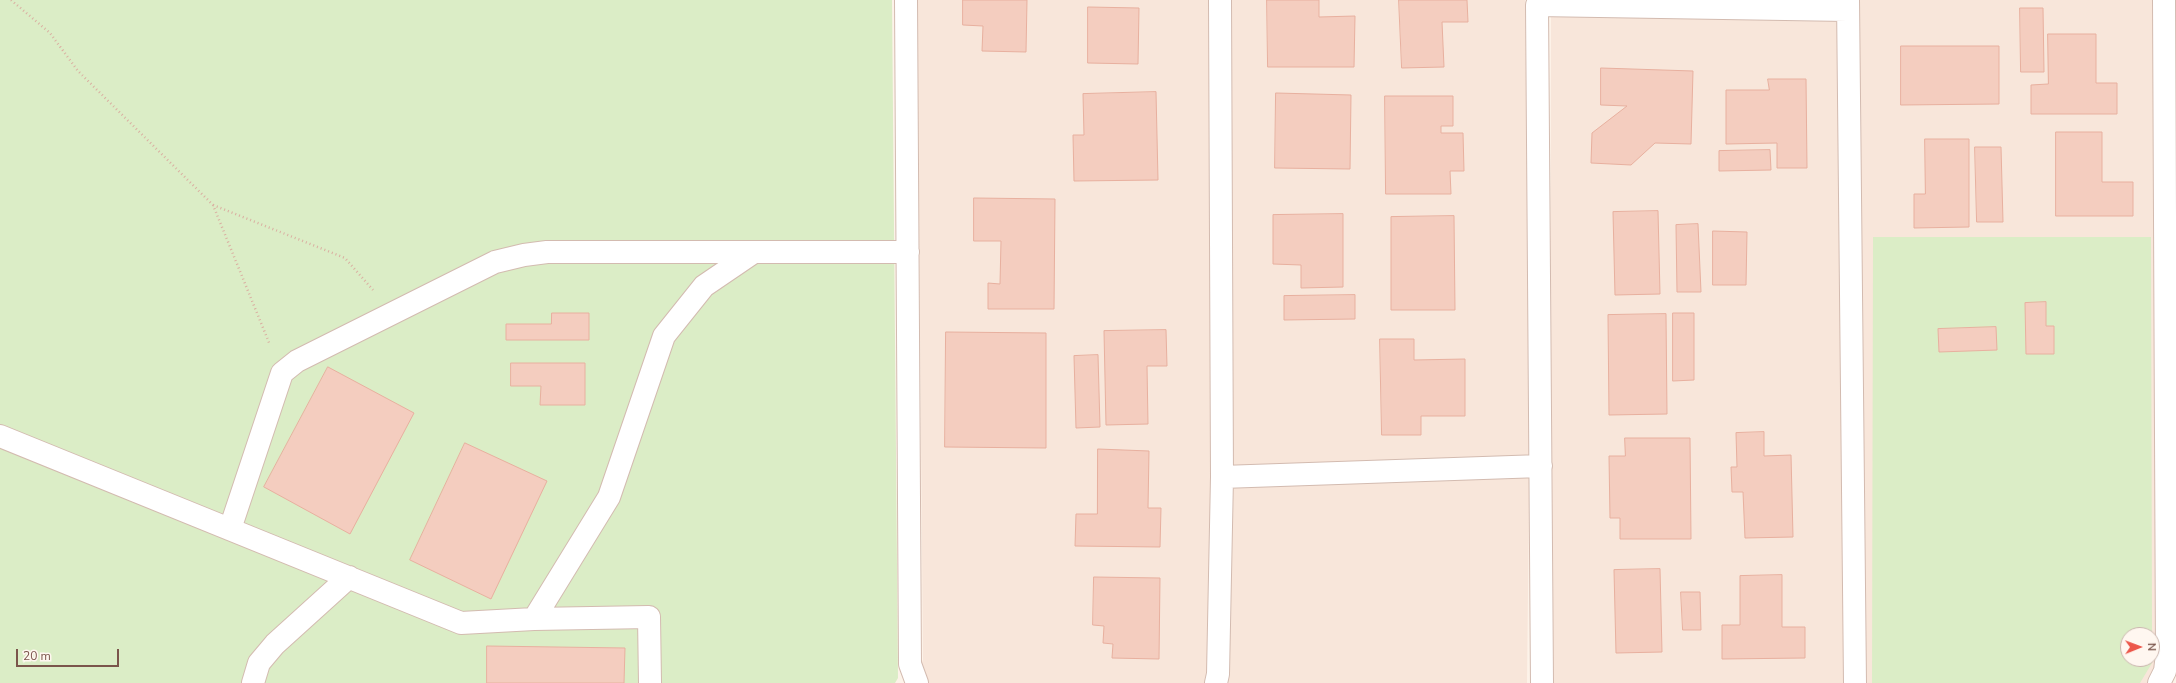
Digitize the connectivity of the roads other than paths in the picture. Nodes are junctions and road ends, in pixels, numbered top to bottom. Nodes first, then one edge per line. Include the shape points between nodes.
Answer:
1 (906, 0) edge
2 (1220, 0) edge
3 (2164, 0) edge
4 (1537, 2) edge
5 (1847, 5) edge
6 (754, 252) junction
7 (908, 252) junction
8 (0, 436) edge
9 (1541, 466) junction
10 (1222, 477) junction
11 (230, 529) junction
12 (349, 577) junction
13 (534, 619) junction
14 (253, 683) edge
15 (650, 683) edge
16 (917, 683) edge
17 (1216, 683) edge
18 (1542, 683) edge
19 (1855, 683) edge
20 (2159, 683) edge

1 - 7 street
2 - 10 street
3 - 20 street via 2167,654 2165,671
4 - 5 street
4 - 9 street
5 - 19 street
6 - 7 street
6 - 11 street via 524,254 495,262 297,361 282,373
6 - 13 street via 704,286 664,336 609,498
7 - 16 street via 910,664
8 - 11 street
9 - 10 street
9 - 18 street
10 - 17 street
11 - 12 street
12 - 13 street via 461,623
12 - 14 street via 276,644 259,663
13 - 15 street via 649,617

